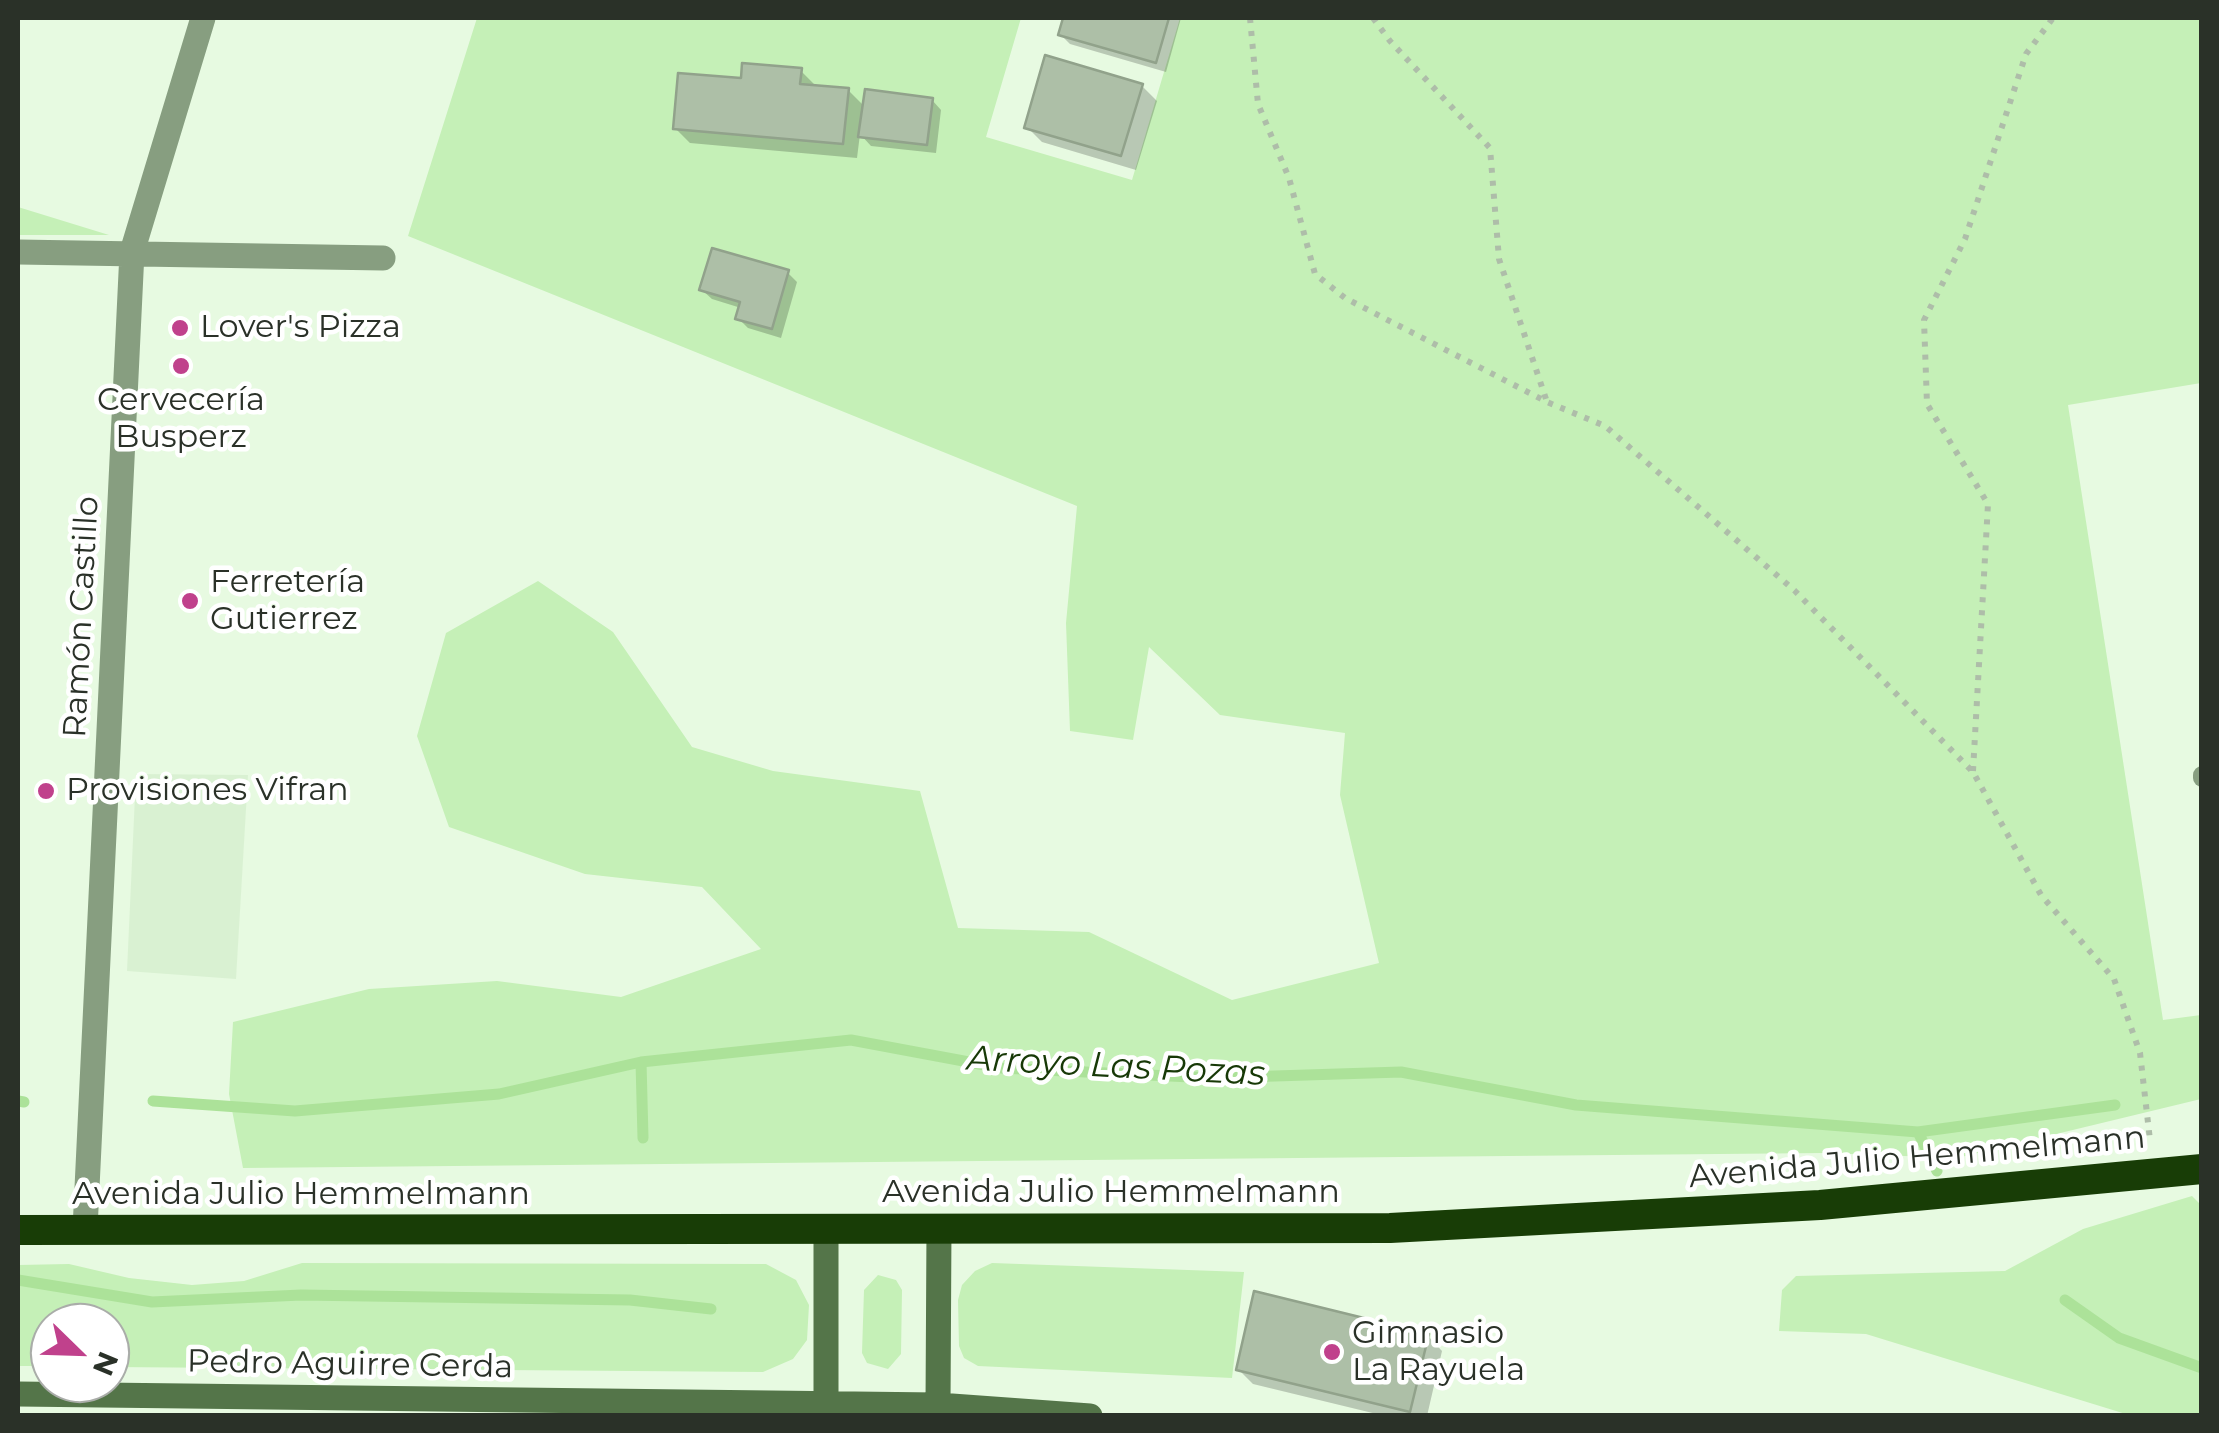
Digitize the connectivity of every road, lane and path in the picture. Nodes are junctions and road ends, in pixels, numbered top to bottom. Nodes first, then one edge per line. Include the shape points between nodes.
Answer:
1 (203, 18) edge
2 (1250, 18) edge
3 (1373, 18) edge
4 (2053, 18) edge
5 (18, 252) edge
6 (132, 252) junction
7 (383, 258) dead end
8 (1547, 402) junction
9 (1973, 772) junction
10 (2202, 1169) edge
11 (2150, 1176) junction
12 (939, 1226) junction
13 (826, 1228) junction
14 (85, 1229) junction
15 (18, 1230) edge
16 (18, 1394) edge
17 (681, 1408) edge
18 (826, 1410) edge
19 (938, 1410) edge
20 (1090, 1416) edge

1 - 6 street, Ramón Castillo
2 - 8 path via 1258,104 1289,178 1315,274 1345,298
3 - 8 path via 1490,148 1499,259
4 - 9 path via 2026,54 1966,238 1924,320 1927,404 1988,504
5 - 6 street
6 - 7 street
6 - 14 street, Ramón Castillo
8 - 9 path via 1604,426 1780,578
9 - 11 path via 2041,895 2114,980 2140,1053
10 - 11 highway, Avenida Julio Hemmelmann
11 - 12 highway, Avenida Julio Hemmelmann via 1820,1205 1390,1228
12 - 13 highway, Avenida Julio Hemmelmann
12 - 19 street
13 - 14 highway, Avenida Julio Hemmelmann
13 - 18 street
14 - 15 highway, Avenida Julio Hemmelmann
16 - 17 street, Pedro Aguirre Cerda
17 - 18 street, Pedro Aguirre Cerda
18 - 19 street, Pedro Aguirre Cerda
19 - 20 street, Pedro Aguirre Cerda

